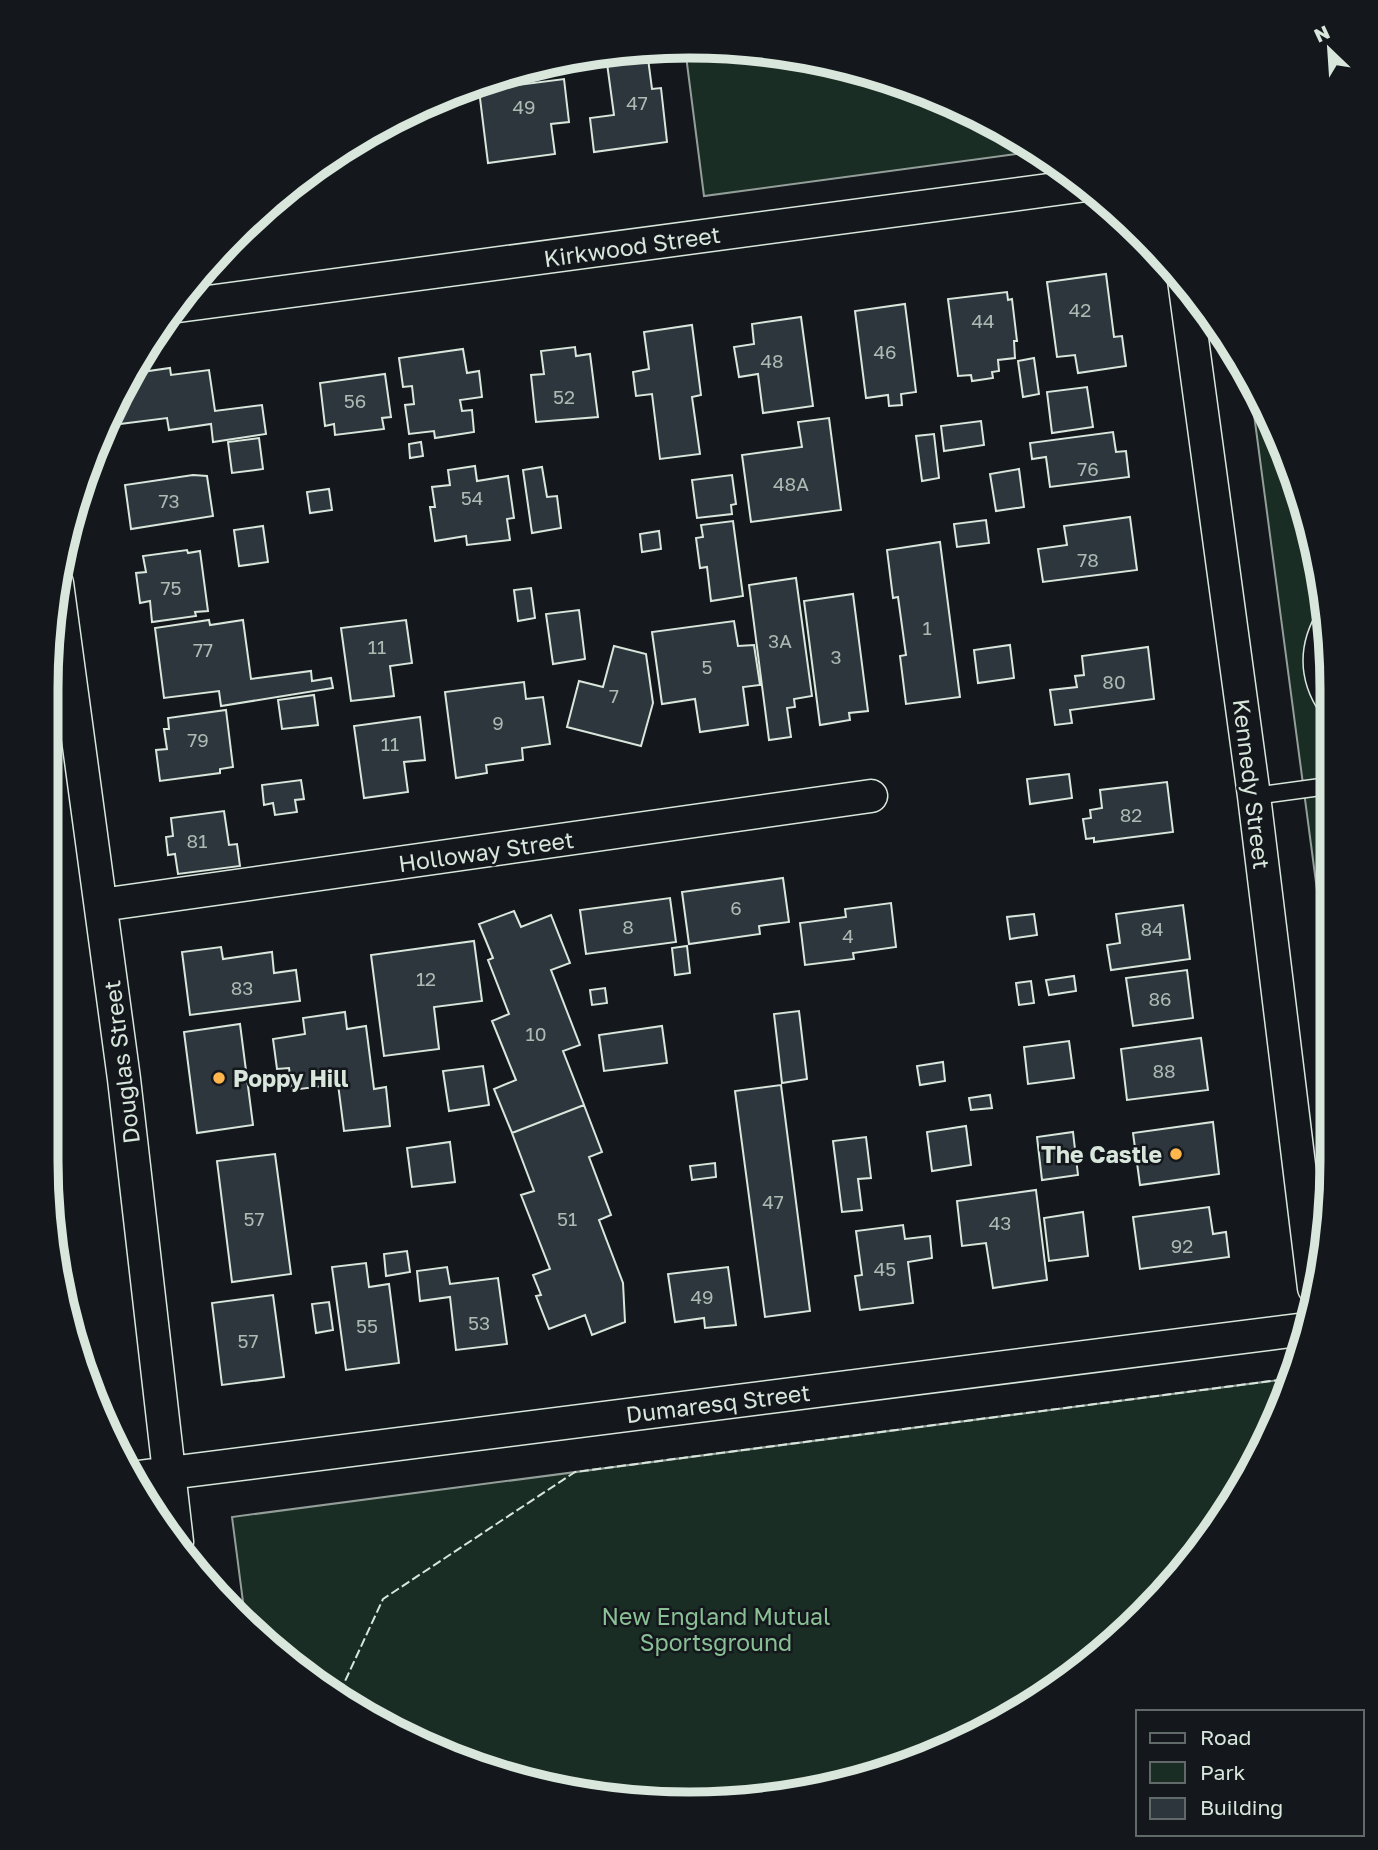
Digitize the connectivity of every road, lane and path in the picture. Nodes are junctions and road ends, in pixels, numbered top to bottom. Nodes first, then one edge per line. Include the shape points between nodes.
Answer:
1 (1073, 188) edge
2 (1187, 301) edge
3 (188, 305) edge
4 (62, 619) edge
5 (1317, 632) edge
6 (1320, 693) edge
7 (1320, 787) edge
8 (871, 796) dead end
9 (1254, 796) junction
10 (101, 905) junction
11 (1311, 1265) edge
12 (1297, 1329) edge
13 (168, 1473) junction
14 (142, 1476) edge
15 (175, 1527) edge

1 - 3 street, Kirkwood Street
2 - 9 street, Kennedy Street
4 - 10 street, Douglas Street
5 - 6 lane via 1310,662
7 - 9 lane
8 - 10 street, Holloway Street
9 - 11 street, Kennedy Street
10 - 13 street, Douglas Street
12 - 13 street, Dumaresq Street
13 - 14 street, Dumaresq Street
13 - 15 street, Douglas Street

